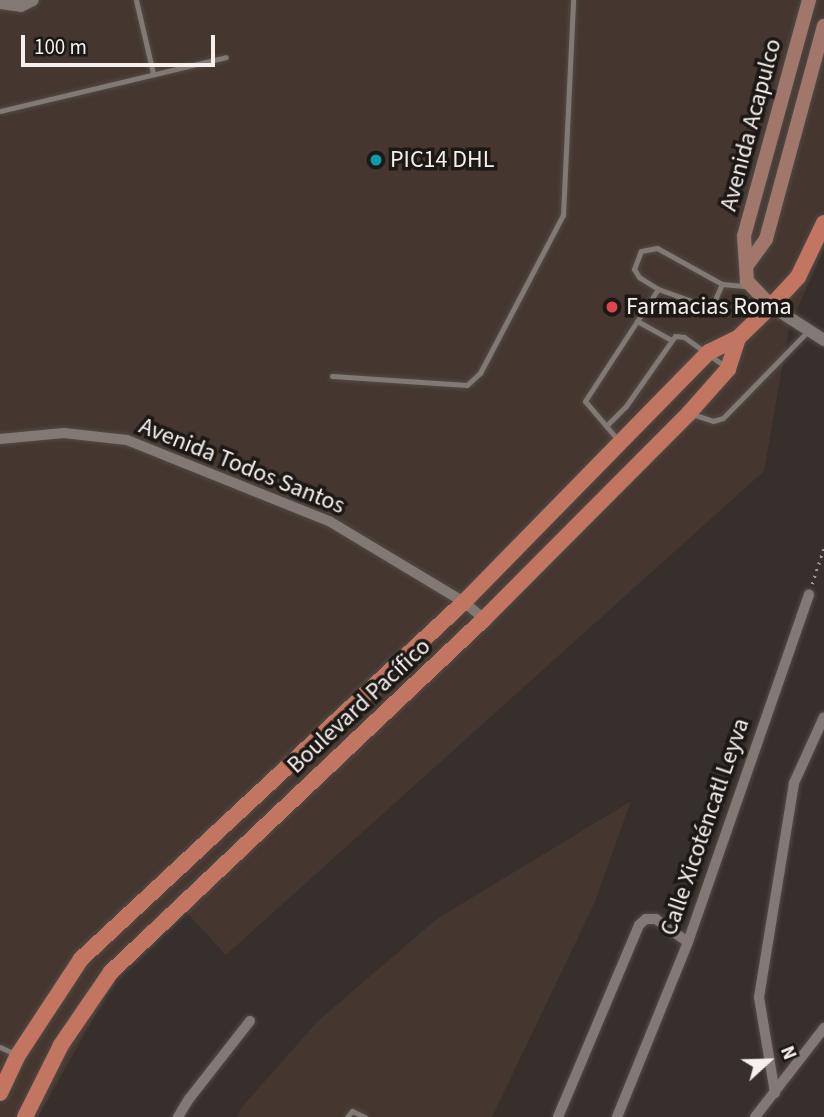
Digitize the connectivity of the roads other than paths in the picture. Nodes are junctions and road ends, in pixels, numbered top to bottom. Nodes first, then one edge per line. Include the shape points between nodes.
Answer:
1 (33, 0) edge
2 (136, 0) edge
3 (573, 0) edge
4 (808, 0) edge
5 (0, 2) edge
6 (824, 26) edge
7 (226, 57) dead end
8 (153, 73) junction
9 (0, 111) edge
10 (824, 223) edge
11 (748, 264) junction
12 (722, 284) junction
13 (751, 287) junction
14 (658, 289) junction
15 (771, 306) junction
16 (637, 321) junction
17 (809, 330) junction
18 (738, 338) junction
19 (670, 339) junction
20 (824, 340) edge
21 (709, 352) junction
22 (728, 369) junction
23 (332, 376) dead end
24 (689, 413) junction
25 (606, 426) junction
26 (0, 439) edge
27 (620, 443) junction
28 (809, 594) road end
29 (464, 602) junction
30 (484, 619) junction
31 (824, 717) edge
32 (688, 942) junction
33 (250, 1021) dead end
34 (824, 1028) edge
35 (0, 1046) edge
36 (18, 1055) junction
37 (0, 1093) edge
38 (775, 1093) junction
39 (25, 1117) edge
40 (178, 1117) edge
41 (347, 1117) edge
42 (365, 1117) edge
43 (558, 1117) edge
44 (617, 1117) edge
45 (755, 1117) edge

1 - 5 street via 20,6
2 - 8 lane
3 - 23 lane via 563,215 480,373 467,385
4 - 11 main road, Avenida Acapulco via 744,236
6 - 11 main road, Avenida Acapulco via 766,239
7 - 8 lane
8 - 9 lane
10 - 15 main road, Boulevard Pacífico via 798,277
11 - 13 main road, Avenida Acapulco via 746,277
12 - 13 lane
12 - 14 lane via 711,307
12 - 14 lane via 648,247 641,251 634,269
13 - 15 main road
14 - 16 lane
15 - 17 street
15 - 18 main road, Boulevard Pacífico
16 - 19 lane
16 - 25 lane via 584,401
17 - 20 street
17 - 24 lane via 723,418 706,420
18 - 21 main road, Boulevard Pacífico
18 - 22 main road, Boulevard Pacífico
19 - 21 lane via 684,337
19 - 25 lane via 626,406
21 - 22 lane
21 - 27 main road, Boulevard Pacífico
22 - 24 main road, Boulevard Pacífico
24 - 30 main road, Boulevard Pacífico
25 - 27 lane
26 - 29 street, Avenida Todos Santos via 64,433 127,440 329,521
27 - 29 main road, Boulevard Pacífico
28 - 32 street, Calle Xicoténcatl Leyva
29 - 30 street, Avenida Todos Santos
29 - 36 main road, Boulevard Pacífico via 81,958
30 - 39 main road, Boulevard Pacífico via 111,972 61,1045
31 - 38 street via 794,783 759,997
32 - 43 street via 656,919 639,925
32 - 44 street, Calle Xicoténcatl Leyva
33 - 40 street
34 - 38 street
35 - 36 lane
36 - 37 main road, Boulevard Pacífico
38 - 45 street
41 - 42 lane via 352,1111

